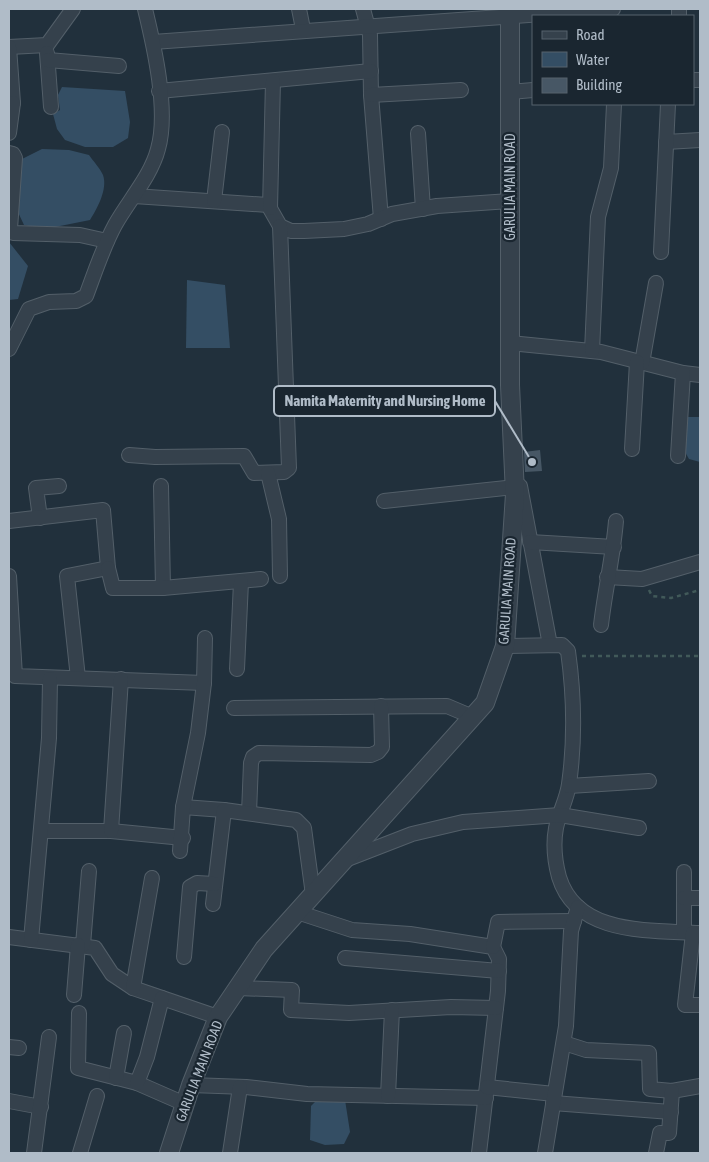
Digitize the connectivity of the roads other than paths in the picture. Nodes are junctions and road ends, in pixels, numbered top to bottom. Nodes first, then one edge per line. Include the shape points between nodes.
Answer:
1 (145, 9) edge
2 (299, 9) edge
3 (363, 9) edge
4 (613, 9) edge
5 (65, 12) edge
6 (510, 12) edge
7 (367, 25) junction
8 (303, 29) junction
9 (153, 42) junction
10 (47, 45) junction
11 (9, 47) edge
12 (48, 60) junction
13 (119, 66) dead end
14 (371, 72) junction
15 (273, 81) junction
16 (461, 90) dead end
17 (532, 90) edge
18 (159, 91) junction
19 (510, 92) junction
20 (371, 95) junction
21 (11, 103) edge
22 (614, 105) edge
23 (668, 105) edge
24 (51, 107) dead end
25 (222, 132) dead end
26 (418, 132) dead end
27 (9, 133) edge
28 (700, 140) edge
29 (666, 142) junction
30 (9, 153) edge
31 (134, 196) junction
32 (214, 201) junction
33 (510, 201) junction
34 (270, 208) junction
35 (422, 208) junction
36 (381, 219) junction
37 (280, 226) junction
38 (107, 241) junction
39 (661, 252) dead end
40 (656, 283) dead end
41 (510, 343) junction
42 (9, 349) edge
43 (592, 351) junction
44 (639, 362) junction
45 (683, 373) junction
46 (700, 374) edge
47 (632, 449) dead end
48 (129, 455) dead end
49 (678, 456) dead end
50 (268, 473) junction
51 (514, 480) junction
52 (59, 486) dead end
53 (161, 486) dead end
54 (384, 501) dead end
55 (40, 518) junction
56 (9, 521) edge
57 (616, 521) dead end
58 (530, 542) junction
59 (614, 547) junction
60 (700, 562) edge
61 (108, 568) junction
62 (9, 576) edge
63 (280, 576) dead end
64 (607, 577) junction
65 (261, 579) dead end
66 (241, 582) junction
67 (163, 588) junction
68 (601, 625) dead end
69 (205, 638) dead end
70 (550, 645) junction
71 (505, 646) junction
72 (237, 669) dead end
73 (50, 678) junction
74 (78, 678) junction
75 (121, 679) junction
76 (204, 683) junction
77 (381, 706) junction
78 (234, 708) dead end
79 (473, 717) junction
80 (649, 781) dead end
81 (569, 786) junction
82 (183, 807) junction
83 (224, 810) junction
84 (249, 813) junction
85 (560, 815) junction
86 (639, 828) dead end
87 (42, 831) junction
88 (111, 831) junction
89 (343, 861) junction
90 (89, 871) dead end
91 (684, 872) dead end
92 (152, 878) dead end
93 (214, 884) junction
94 (313, 894) junction
95 (684, 898) junction
96 (700, 898) edge
97 (213, 904) dead end
98 (578, 907) junction
99 (297, 912) junction
100 (574, 921) junction
101 (693, 932) edge
102 (9, 937) edge
103 (31, 940) junction
104 (81, 945) junction
105 (493, 947) junction
106 (184, 957) dead end
107 (345, 958) dead end
108 (498, 971) junction
109 (133, 988) junction
110 (237, 988) junction
111 (74, 995) dead end
112 (162, 998) junction
113 (700, 1005) edge
114 (496, 1008) junction
115 (392, 1010) junction
116 (79, 1012) dead end
117 (218, 1017) junction
118 (124, 1033) dead end
119 (49, 1038) dead end
120 (564, 1043) junction
121 (700, 1073) edge
122 (116, 1078) junction
123 (700, 1079) edge
124 (137, 1083) junction
125 (191, 1085) junction
126 (700, 1086) edge
127 (240, 1087) junction
128 (672, 1091) junction
129 (486, 1092) junction
130 (97, 1096) dead end
131 (388, 1096) junction
132 (554, 1098) junction
133 (9, 1101) edge
134 (185, 1104) junction
135 (41, 1107) junction
136 (671, 1112) junction
137 (34, 1153) edge
138 (80, 1153) edge
139 (169, 1153) edge
140 (230, 1153) edge
141 (479, 1153) edge
142 (545, 1153) edge
143 (656, 1153) edge

1 - 9 street
2 - 8 street
3 - 7 street
4 - 6 street
5 - 10 street
6 - 7 street
6 - 19 street, GARULIA MAIN ROAD
7 - 8 street
7 - 14 street
8 - 9 street
9 - 18 street
10 - 11 street
10 - 12 street
11 - 21 street
12 - 13 street
12 - 24 street
14 - 15 street
14 - 20 street
15 - 18 street
15 - 34 street
16 - 20 street
17 - 19 street
18 - 31 street via 162,119 158,149
19 - 33 street, GARULIA MAIN ROAD
20 - 36 street
21 - 27 street
22 - 43 street via 611,168 598,217
23 - 29 street
25 - 32 street
26 - 35 street
28 - 29 street
29 - 39 street
30 - 38 street via 15,158 10,229 13,233 80,235
31 - 32 street
31 - 38 street
32 - 34 street via 268,205
33 - 35 street
33 - 41 street, GARULIA MAIN ROAD
34 - 37 street
35 - 36 street
36 - 37 street via 344,229 291,231
37 - 50 street via 289,463 284,472
38 - 42 street via 86,296 76,301 49,302 29,309
40 - 44 street
41 - 43 street
41 - 51 street, GARULIA MAIN ROAD
43 - 44 street
44 - 45 street
44 - 47 street
45 - 46 street
45 - 49 street
48 - 50 street via 155,458 244,456 254,473
50 - 63 street via 279,519
51 - 54 street
51 - 58 street via 520,485
51 - 71 street, GARULIA MAIN ROAD
52 - 55 street via 36,488
53 - 67 street
55 - 56 street
55 - 61 street via 103,510
57 - 59 street
58 - 59 street
58 - 70 street
59 - 64 street
60 - 64 street via 642,578
61 - 67 street via 113,588
61 - 74 street via 67,576
62 - 73 street via 15,676
64 - 68 street
65 - 66 street
66 - 67 street
66 - 72 street
69 - 76 street
70 - 71 street
70 - 81 street via 565,647 569,656 572,736
71 - 79 street, GARULIA MAIN ROAD via 485,703
73 - 74 street
73 - 87 street
74 - 75 street
75 - 76 street
75 - 88 street
76 - 82 street via 198,734
77 - 78 street
77 - 79 street via 447,706
77 - 84 street via 382,748 378,752 259,753 253,756
79 - 89 street, GARULIA MAIN ROAD
80 - 81 street
81 - 85 street
82 - 83 street
82 - 88 street via 181,844
83 - 84 street
83 - 93 street
84 - 94 street via 296,820 304,828
85 - 86 street
85 - 89 street via 443,826 412,834
85 - 98 street via 555,862 564,893
87 - 88 street
87 - 103 street
89 - 94 street, GARULIA MAIN ROAD
90 - 104 street
91 - 95 street
92 - 109 street
93 - 97 street
93 - 106 street via 196,883 190,887
94 - 99 street, GARULIA MAIN ROAD
95 - 96 street
95 - 101 street
98 - 100 street
98 - 101 street via 584,913 618,928
99 - 105 street via 352,930 410,934
99 - 110 street, GARULIA MAIN ROAD via 264,948
100 - 105 street via 498,922
100 - 120 street
101 - 113 street via 685,1005
102 - 103 street
103 - 104 street
104 - 109 street via 98,951 112,974
104 - 111 street
105 - 108 street via 499,959
107 - 108 street
108 - 114 street
109 - 112 street
110 - 115 street via 292,990 291,1010 349,1013
110 - 117 street, GARULIA MAIN ROAD
112 - 117 street
112 - 124 street
114 - 115 street
114 - 129 street
115 - 131 street
116 - 122 street via 78,1068
117 - 125 street, GARULIA MAIN ROAD
118 - 122 street
119 - 135 street
120 - 128 street via 586,1050 649,1053 650,1089
120 - 132 street
121 - 123 street
122 - 124 street
124 - 134 street
125 - 127 street
125 - 134 street, GARULIA MAIN ROAD
126 - 128 street
127 - 131 street via 307,1094
127 - 140 street
128 - 136 street
129 - 131 street
129 - 132 street
129 - 141 street
130 - 138 street
132 - 136 street
132 - 142 street
133 - 135 street
134 - 139 street, GARULIA MAIN ROAD
135 - 137 street
136 - 143 street via 669,1133 660,1133

